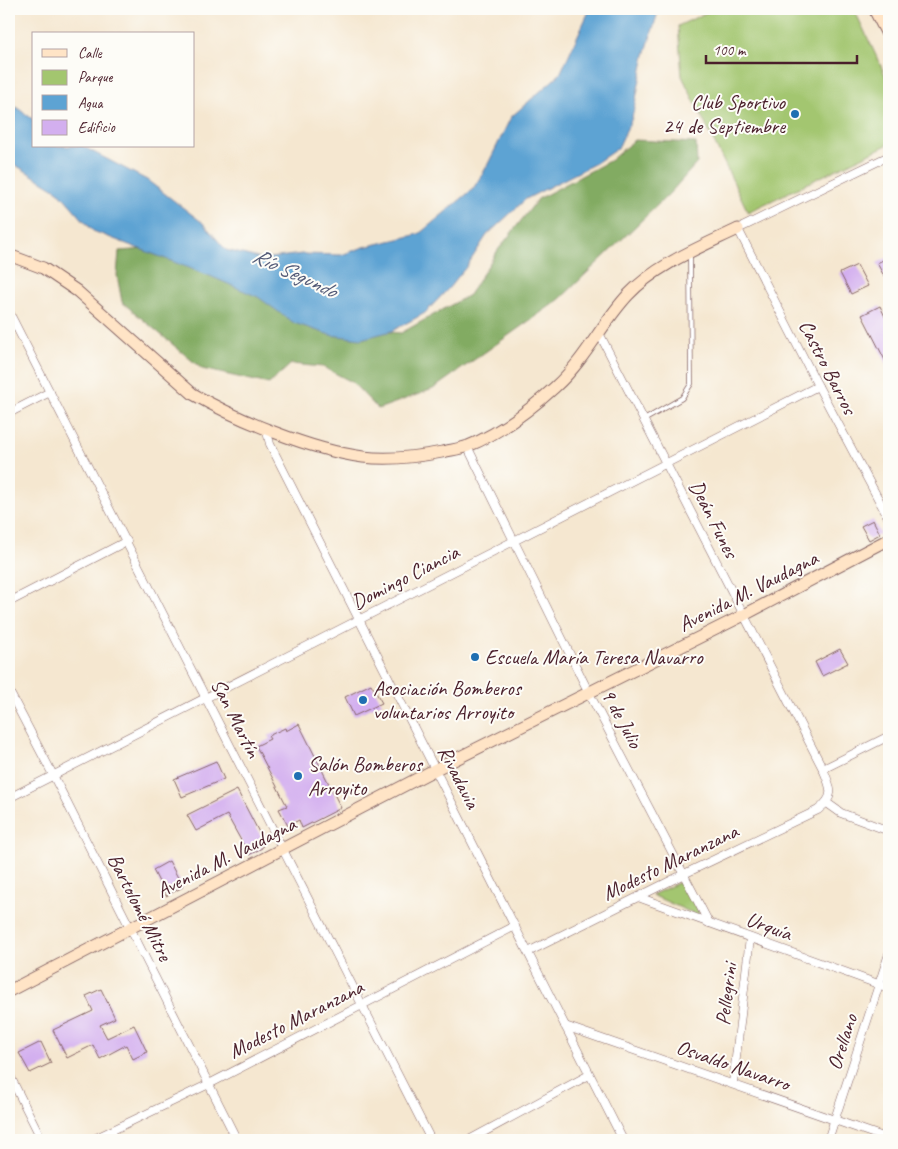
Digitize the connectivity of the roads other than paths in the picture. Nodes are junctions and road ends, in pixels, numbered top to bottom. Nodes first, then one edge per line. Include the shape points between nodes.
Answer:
1 (874, 9) edge
2 (888, 32) edge
3 (889, 156) edge
4 (738, 229) junction
5 (690, 252) junction
6 (9, 255) edge
7 (9, 260) edge
8 (43, 268) junction
9 (9, 312) edge
10 (599, 333) junction
11 (818, 386) junction
12 (50, 392) junction
13 (9, 413) edge
14 (644, 420) junction
15 (266, 428) junction
16 (466, 446) junction
17 (666, 463) junction
18 (889, 519) edge
19 (889, 539) edge
20 (514, 541) junction
21 (127, 542) junction
22 (9, 602) edge
23 (744, 615) junction
24 (359, 620) junction
25 (9, 691) edge
26 (589, 693) junction
27 (206, 697) junction
28 (889, 736) edge
29 (436, 769) junction
30 (823, 769) junction
31 (53, 775) junction
32 (9, 798) edge
33 (827, 803) junction
34 (889, 831) edge
35 (283, 849) junction
36 (684, 874) junction
37 (638, 897) junction
38 (709, 923) junction
39 (515, 926) junction
40 (130, 928) junction
41 (750, 938) junction
42 (528, 952) junction
43 (889, 954) edge
44 (879, 984) junction
45 (889, 988) edge
46 (9, 991) edge
47 (362, 1005) junction
48 (565, 1026) junction
49 (9, 1074) edge
50 (590, 1075) junction
51 (733, 1083) junction
52 (209, 1084) junction
53 (836, 1120) junction
54 (889, 1138) edge
55 (42, 1140) edge
56 (92, 1140) edge
57 (237, 1140) edge
58 (431, 1140) edge
59 (468, 1140) edge
60 (623, 1140) edge
61 (828, 1140) edge

1 - 2 main road
3 - 4 street
4 - 5 main road
4 - 11 street, Castro Barros
5 - 10 main road via 658,270 629,294
5 - 14 lane via 691,384 682,398
6 - 8 main road
7 - 8 main road
8 - 15 main road via 77,291 193,394
9 - 12 street, San Martín
10 - 14 street, Deán Funes
10 - 16 main road via 579,362 556,386 498,430
11 - 17 street, Domingo Ciancia
11 - 18 street, Castro Barros
12 - 13 street
12 - 21 street, San Martín
14 - 17 street, Deán Funes
15 - 16 main road via 314,446 365,457 429,454
15 - 24 street, Rivadavia via 270,444
16 - 20 street, 9 de Julio
17 - 20 street, Domingo Ciancia
17 - 23 street, Deán Funes
19 - 23 main road, Avenida M. Vaudagna
20 - 24 street, Domingo Ciancia
20 - 26 street, 9 de Julio
21 - 22 street
21 - 27 street, San Martín
23 - 26 main road, Avenida M. Vaudagna
23 - 30 street, Deán Funes
24 - 27 street, Domingo Ciancia
24 - 29 street, Rivadavia
25 - 31 street, Bartolomé Mitre
26 - 29 main road, Avenida M. Vaudagna
26 - 36 street, 9 de Julio
27 - 31 street, Domingo Ciancia
27 - 35 street, San Martín
28 - 30 street
29 - 35 main road, Avenida M. Vaudagna
29 - 39 street, Rivadavia
30 - 33 street, Deán Funes via 831,794
31 - 32 street, Domingo Ciancia
31 - 40 street, Bartolomé Mitre
33 - 34 street via 841,813
33 - 36 street, Modesto Maranzana
35 - 40 main road, Avenida M. Vaudagna
35 - 47 street, San Martín
36 - 37 street, Modesto Maranzana
36 - 38 street, 9 de Julio
37 - 38 street, Urquía
37 - 42 street, Modesto Maranzana
38 - 41 street, Urquía
39 - 42 street, Rivadavia
39 - 47 street, Modesto Maranzana
40 - 46 main road, Avenida M. Vaudagna
40 - 52 street, Bartolomé Mitre
41 - 44 street, Urquía
41 - 51 street, Pellegrini
42 - 48 street, Rivadavia
43 - 44 street, Orellano
44 - 45 street, Urquía
44 - 53 street, Orellano
47 - 52 street, Modesto Maranzana
47 - 58 street, San Martín
48 - 50 street, Rivadavia
48 - 51 street, Osvaldo Navarro
49 - 55 street
50 - 59 street
50 - 60 street, Rivadavia
51 - 53 street, Osvaldo Navarro
52 - 56 street, Modesto Maranzana
52 - 57 street, Bartolomé Mitre
53 - 54 street, Osvaldo Navarro
53 - 61 street, Orellano

